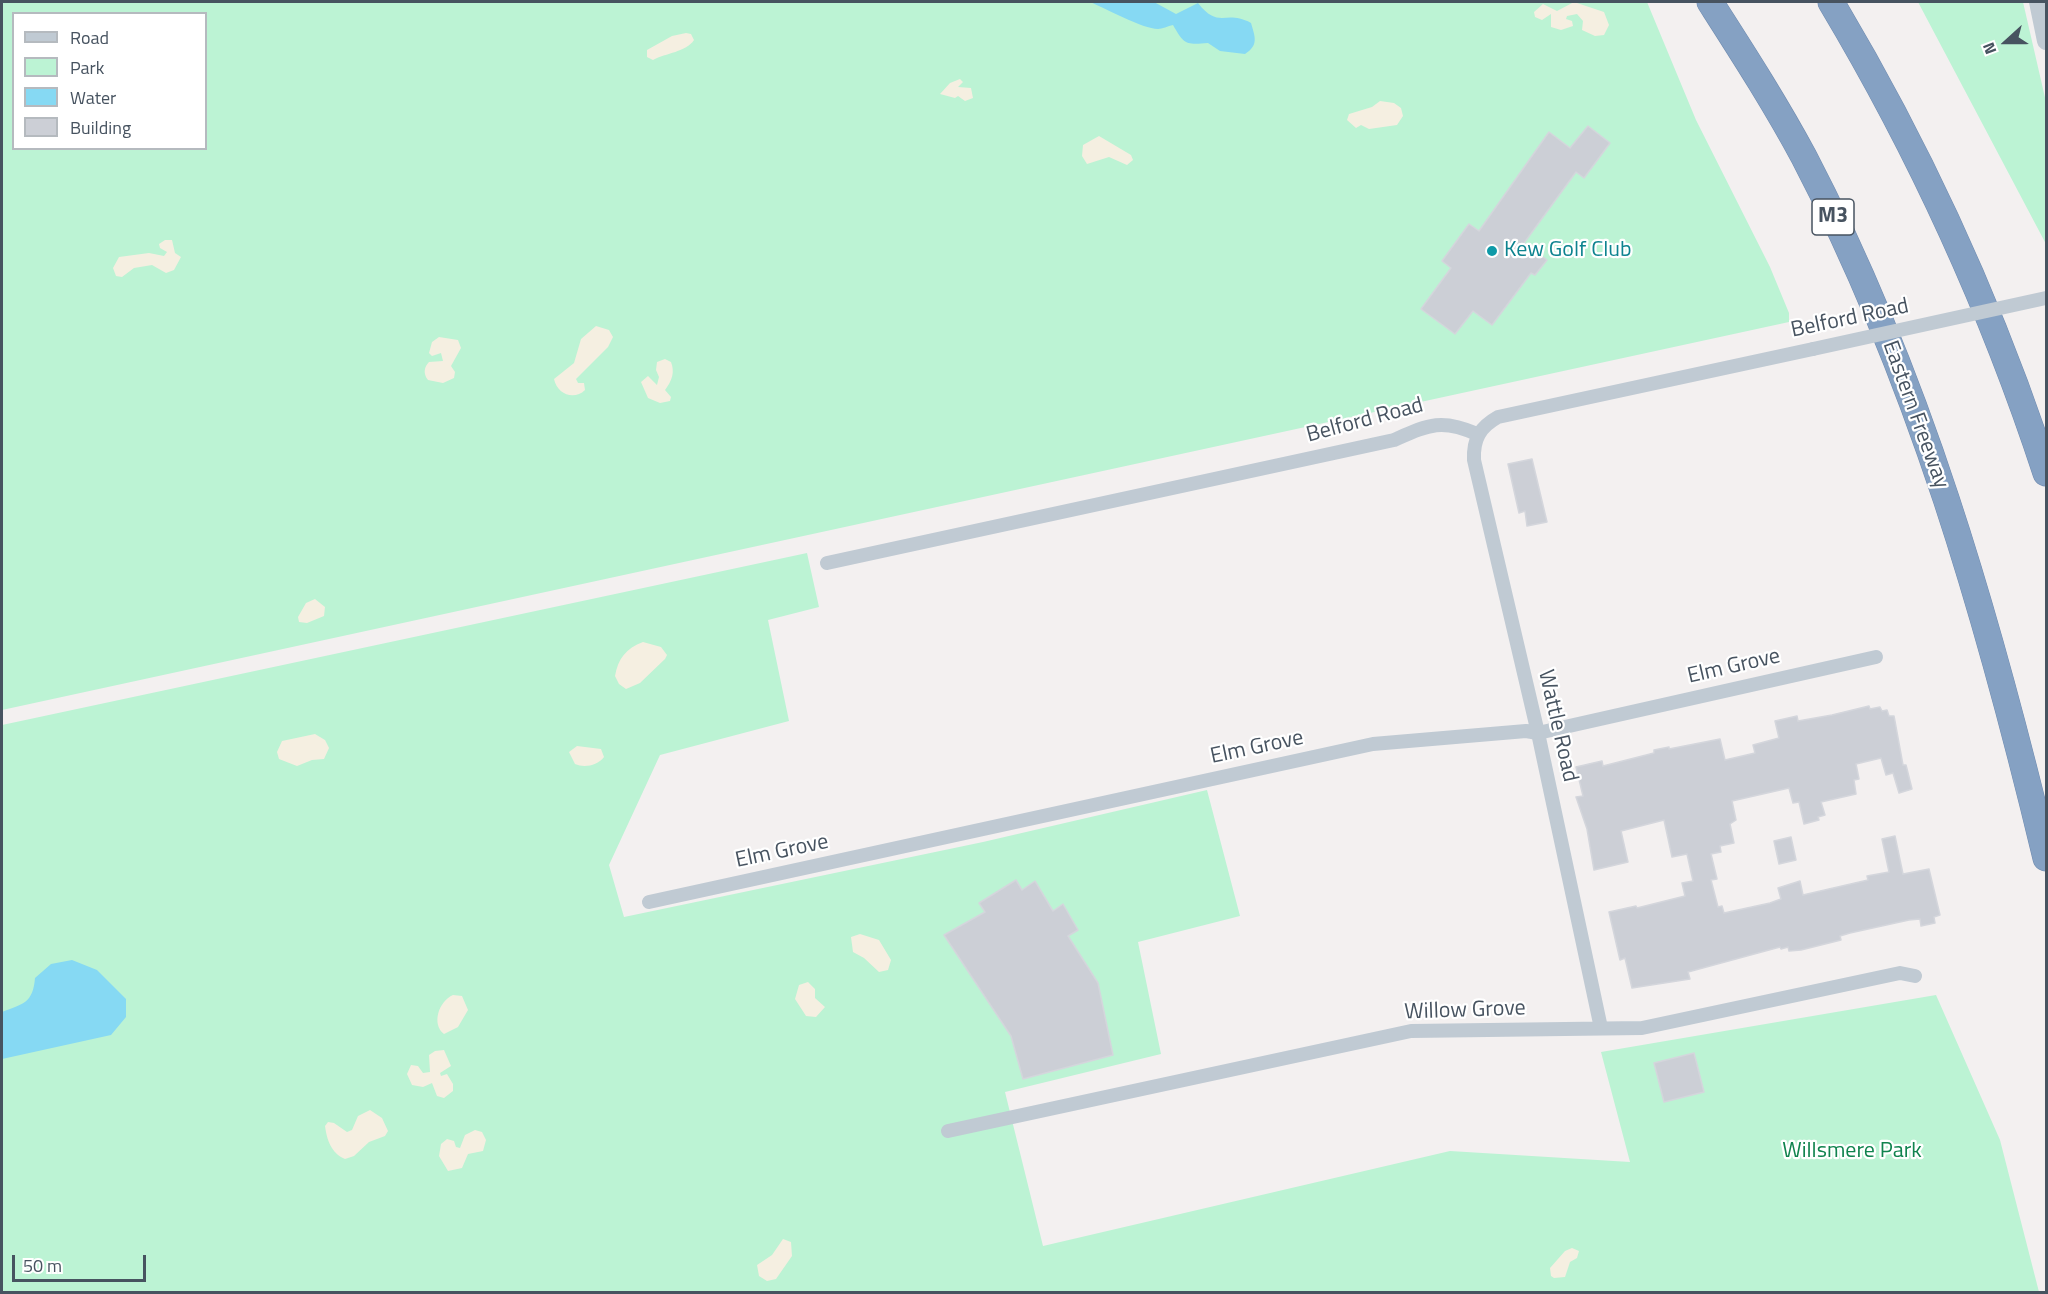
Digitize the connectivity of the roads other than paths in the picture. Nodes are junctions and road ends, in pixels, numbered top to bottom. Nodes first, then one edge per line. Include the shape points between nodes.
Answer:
1 (1710, 2) edge
2 (1831, 2) edge
3 (2037, 2) edge
4 (2046, 41) edge
5 (2046, 298) edge
6 (1477, 434) junction
7 (2046, 473) edge
8 (827, 562) dead end
9 (1876, 657) dead end
10 (1538, 733) junction
11 (2046, 858) edge
12 (649, 902) dead end
13 (1915, 976) dead end
14 (1601, 1028) junction
15 (948, 1131) dead end

1 - 11 highway, Eastern Freeway / M3 via 1803,156 1895,355 1930,446 1966,561
2 - 7 highway via 1908,139 1949,223 2004,353
3 - 4 street
5 - 6 street, Belford Road, bridge via 1498,417
6 - 8 street, Belford Road via 1439,423 1394,440
6 - 10 street, Wattle Road via 1474,460
9 - 10 street, Elm Grove
10 - 12 street, Elm Grove via 1373,744
10 - 14 street, Wattle Road
13 - 14 street, Willow Grove via 1900,973 1642,1028
14 - 15 street, Willow Grove via 1411,1031

